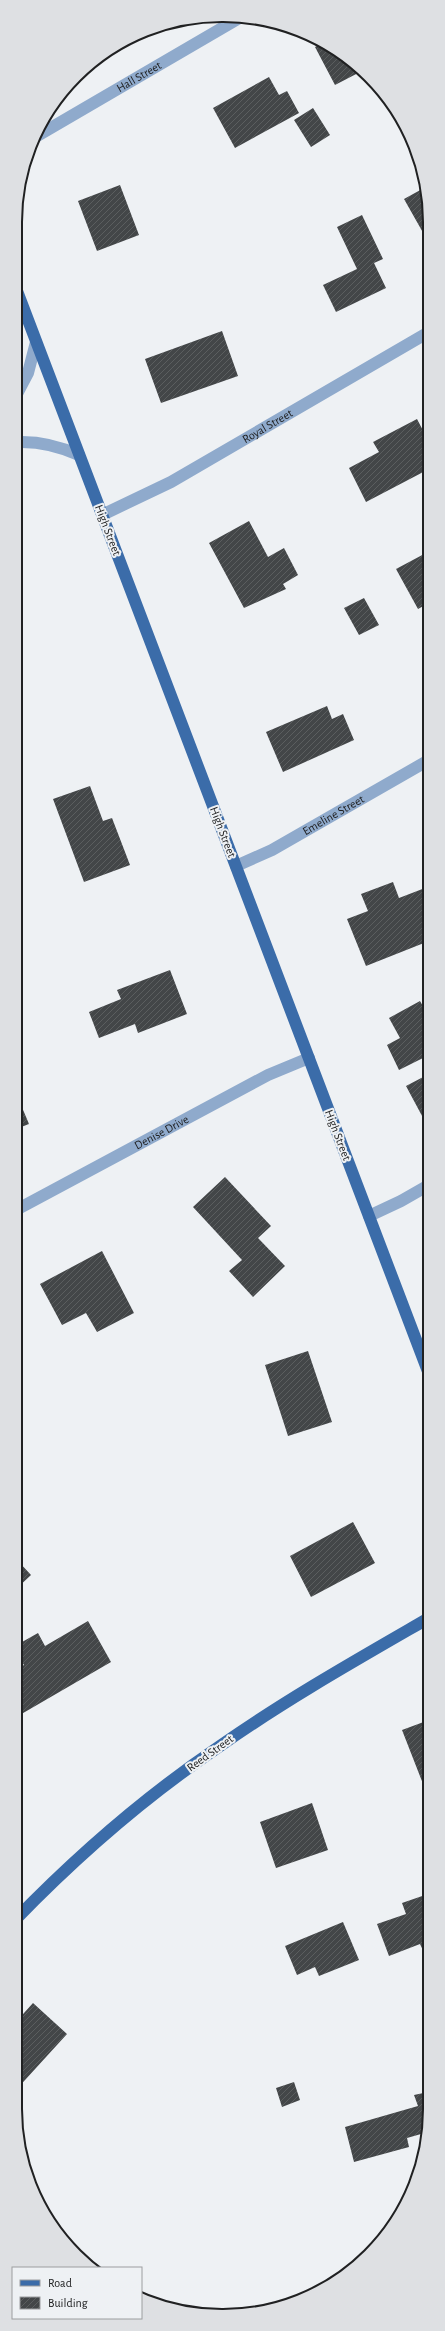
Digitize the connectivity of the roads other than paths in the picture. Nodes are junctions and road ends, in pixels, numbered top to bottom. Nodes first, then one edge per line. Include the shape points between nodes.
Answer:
1 (232, 22) edge
2 (44, 132) edge
3 (22, 304) edge
4 (423, 336) edge
5 (36, 342) junction
6 (22, 384) edge
7 (22, 442) edge
8 (80, 455) junction
9 (102, 515) junction
10 (423, 763) edge
11 (236, 866) junction
12 (308, 1058) junction
13 (423, 1188) edge
14 (22, 1207) edge
15 (369, 1216) junction
16 (423, 1358) edge
17 (423, 1621) edge
18 (22, 1914) edge

1 - 2 street, Hall Street
3 - 5 main road, High Street
4 - 9 street, Royal Street via 171,482
5 - 6 street via 28,373
5 - 8 main road, High Street
7 - 8 street via 43,443
8 - 9 main road, High Street
9 - 11 main road, High Street
10 - 11 street, Emeline Street via 272,850
11 - 12 main road, High Street
12 - 14 street, Denise Drive via 268,1075
12 - 15 main road, High Street
13 - 15 street
15 - 16 main road, High Street
17 - 18 main road, Reed Street via 329,1676 219,1746 121,1822

